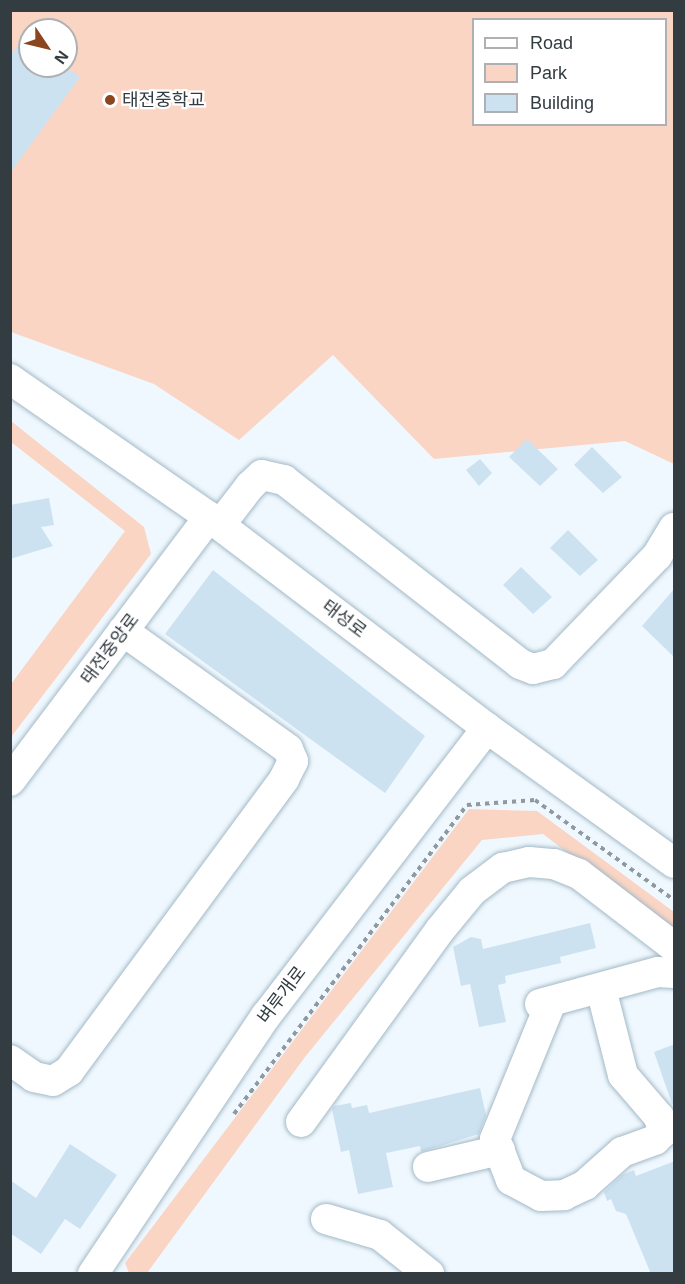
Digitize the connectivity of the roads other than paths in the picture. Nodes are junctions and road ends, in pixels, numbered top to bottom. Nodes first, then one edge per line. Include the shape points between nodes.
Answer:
1 (10, 380) edge
2 (215, 521) junction
3 (675, 528) edge
4 (123, 631) junction
5 (487, 728) junction
6 (10, 781) edge
7 (675, 863) edge
8 (675, 947) edge
9 (675, 974) edge
10 (601, 989) junction
11 (10, 1060) edge
12 (301, 1122) dead end
13 (500, 1150) junction
14 (428, 1167) dead end
15 (326, 1220) dead end
16 (93, 1274) edge
17 (429, 1274) edge

1 - 2 street, 태성로
2 - 3 street, 태전중앙로 via 262,475 284,480 520,664 533,669 553,664 657,556
2 - 4 street, 태전중앙로
2 - 5 street, 태성로
4 - 6 street, 태전중앙로
4 - 11 street via 288,749 293,761 284,779 69,1071 53,1081 34,1077
5 - 7 street, 태성로
5 - 16 street, 벼루개로 via 266,1016
8 - 12 street via 579,874 554,864 529,862 503,868 472,891 440,930
9 - 10 street via 658,972
10 - 13 street via 545,1003 495,1139
10 - 13 street via 623,1076 659,1117 663,1132 655,1140 622,1152 585,1185 564,1195 541,1196 511,1180
13 - 14 street
15 - 17 street via 380,1235

